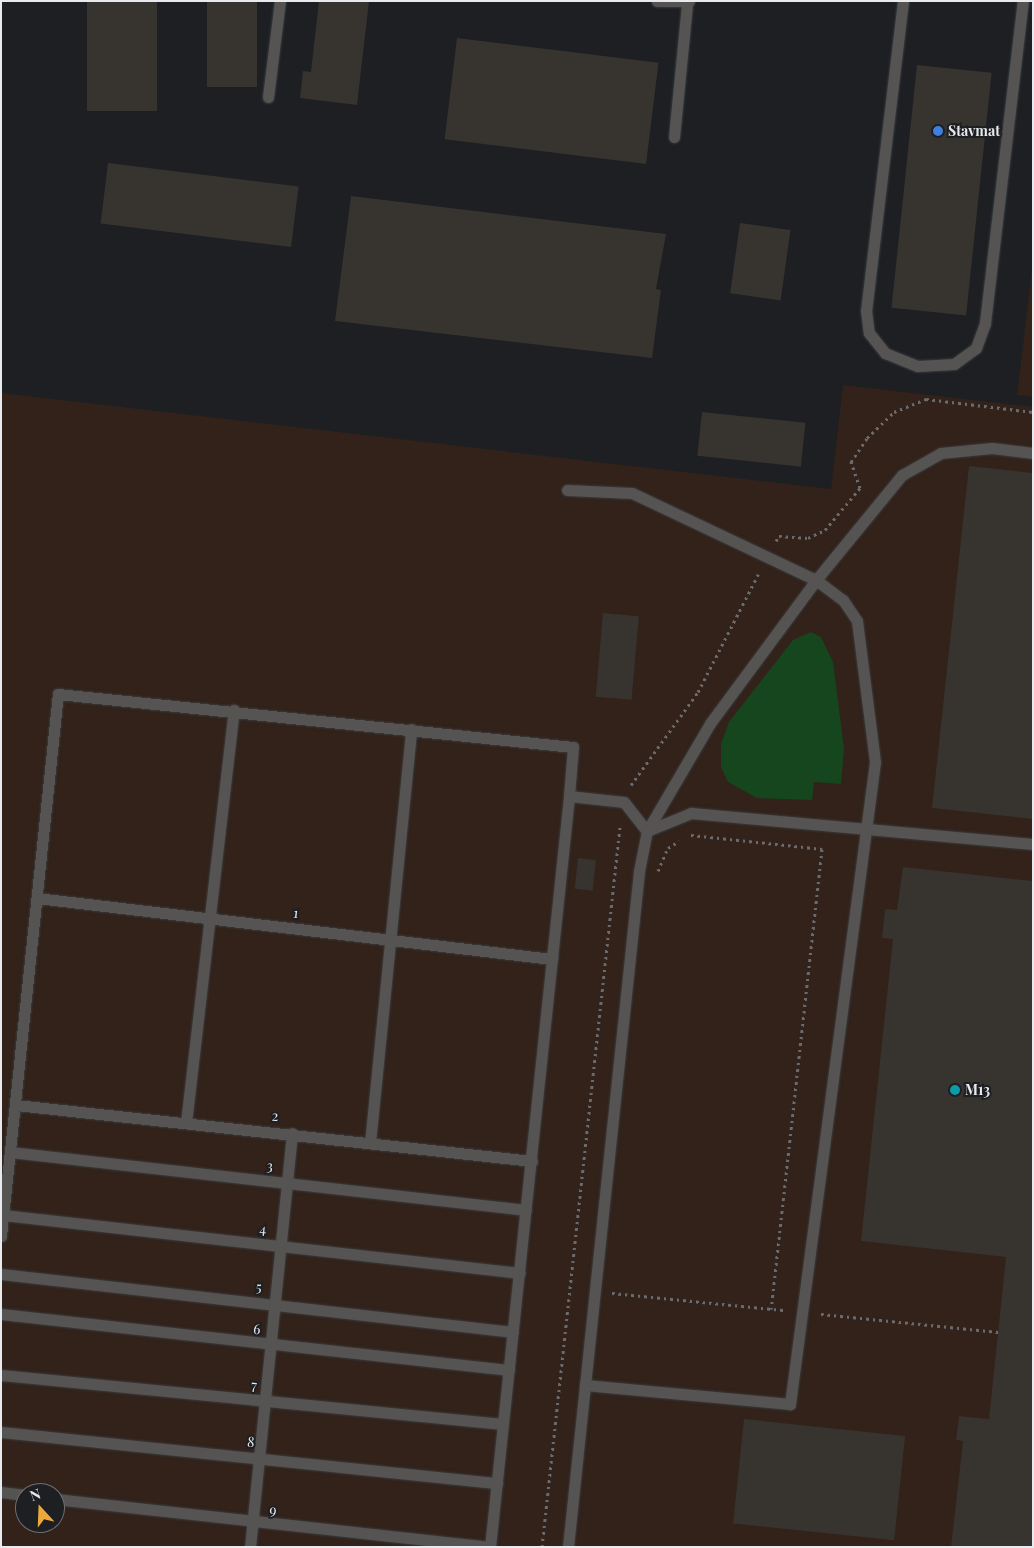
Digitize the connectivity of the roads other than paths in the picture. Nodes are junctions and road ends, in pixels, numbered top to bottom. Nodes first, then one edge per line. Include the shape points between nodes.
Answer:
1 (280, 1) edge
2 (657, 1) edge
3 (903, 1) edge
4 (1023, 1) edge
5 (688, 3) edge
6 (268, 97) dead end
7 (674, 137) dead end
8 (1033, 453) edge
9 (567, 490) dead end
10 (816, 580) junction
11 (234, 710) junction
12 (410, 729) junction
13 (569, 796) junction
14 (864, 829) junction
15 (647, 831) junction
16 (1033, 844) edge
17 (37, 898) junction
18 (209, 918) junction
19 (390, 939) junction
20 (552, 959) junction
21 (16, 1105) junction
22 (186, 1122) junction
23 (292, 1133) junction
24 (370, 1143) junction
25 (10, 1152) junction
26 (532, 1161) junction
27 (286, 1183) junction
28 (526, 1210) junction
29 (4, 1216) junction
30 (1, 1236) edge
31 (279, 1246) junction
32 (520, 1272) junction
33 (1, 1274) edge
34 (274, 1304) junction
35 (1, 1314) edge
36 (513, 1332) junction
37 (270, 1345) junction
38 (509, 1370) junction
39 (1, 1375) edge
40 (585, 1386) junction
41 (264, 1401) junction
42 (503, 1424) junction
43 (1, 1432) edge
44 (258, 1458) junction
45 (497, 1483) junction
46 (1, 1492) edge
47 (15, 1494) edge
48 (65, 1500) edge
49 (252, 1523) junction
50 (250, 1547) edge
51 (490, 1547) edge
52 (568, 1547) edge

1 - 6 lane
2 - 5 lane
3 - 4 lane via 866,310 869,333 885,353 918,366 954,364 976,348 985,323
5 - 7 lane
8 - 10 lane via 992,448 941,454 902,475
9 - 10 lane via 632,493
10 - 14 lane via 843,600 857,621 875,762
10 - 15 lane via 711,722
11 - 12 lane
11 - 17 lane via 58,694
11 - 18 lane
12 - 13 lane via 573,747
12 - 19 lane
13 - 15 lane via 624,802
13 - 20 lane
14 - 15 lane via 691,813
14 - 16 lane
14 - 40 lane via 790,1404
15 - 40 lane via 639,870
17 - 18 lane, 1
17 - 21 lane
18 - 19 lane, 1
18 - 22 lane
19 - 20 lane, 1
19 - 24 lane
20 - 26 lane
21 - 22 lane, 2
21 - 25 lane
22 - 23 lane, 2
23 - 24 lane, 2
23 - 27 lane
24 - 26 lane, 2
25 - 27 lane, 3
25 - 29 lane
26 - 28 lane
27 - 28 lane, 3
27 - 31 lane
28 - 32 lane
29 - 30 lane
29 - 31 lane, 4
31 - 32 lane, 4
31 - 34 lane
32 - 36 lane
33 - 34 lane, 5
34 - 36 lane, 5
34 - 37 lane
35 - 37 lane, 6
36 - 38 lane
37 - 38 lane, 6
37 - 41 lane
38 - 42 lane
39 - 41 lane, 7
40 - 52 lane
41 - 42 lane, 7
41 - 44 lane
42 - 45 lane
43 - 44 lane, 8
44 - 45 lane, 8
44 - 49 lane
45 - 51 lane
46 - 47 lane
48 - 49 lane, 9
49 - 50 lane
49 - 51 lane, 9

